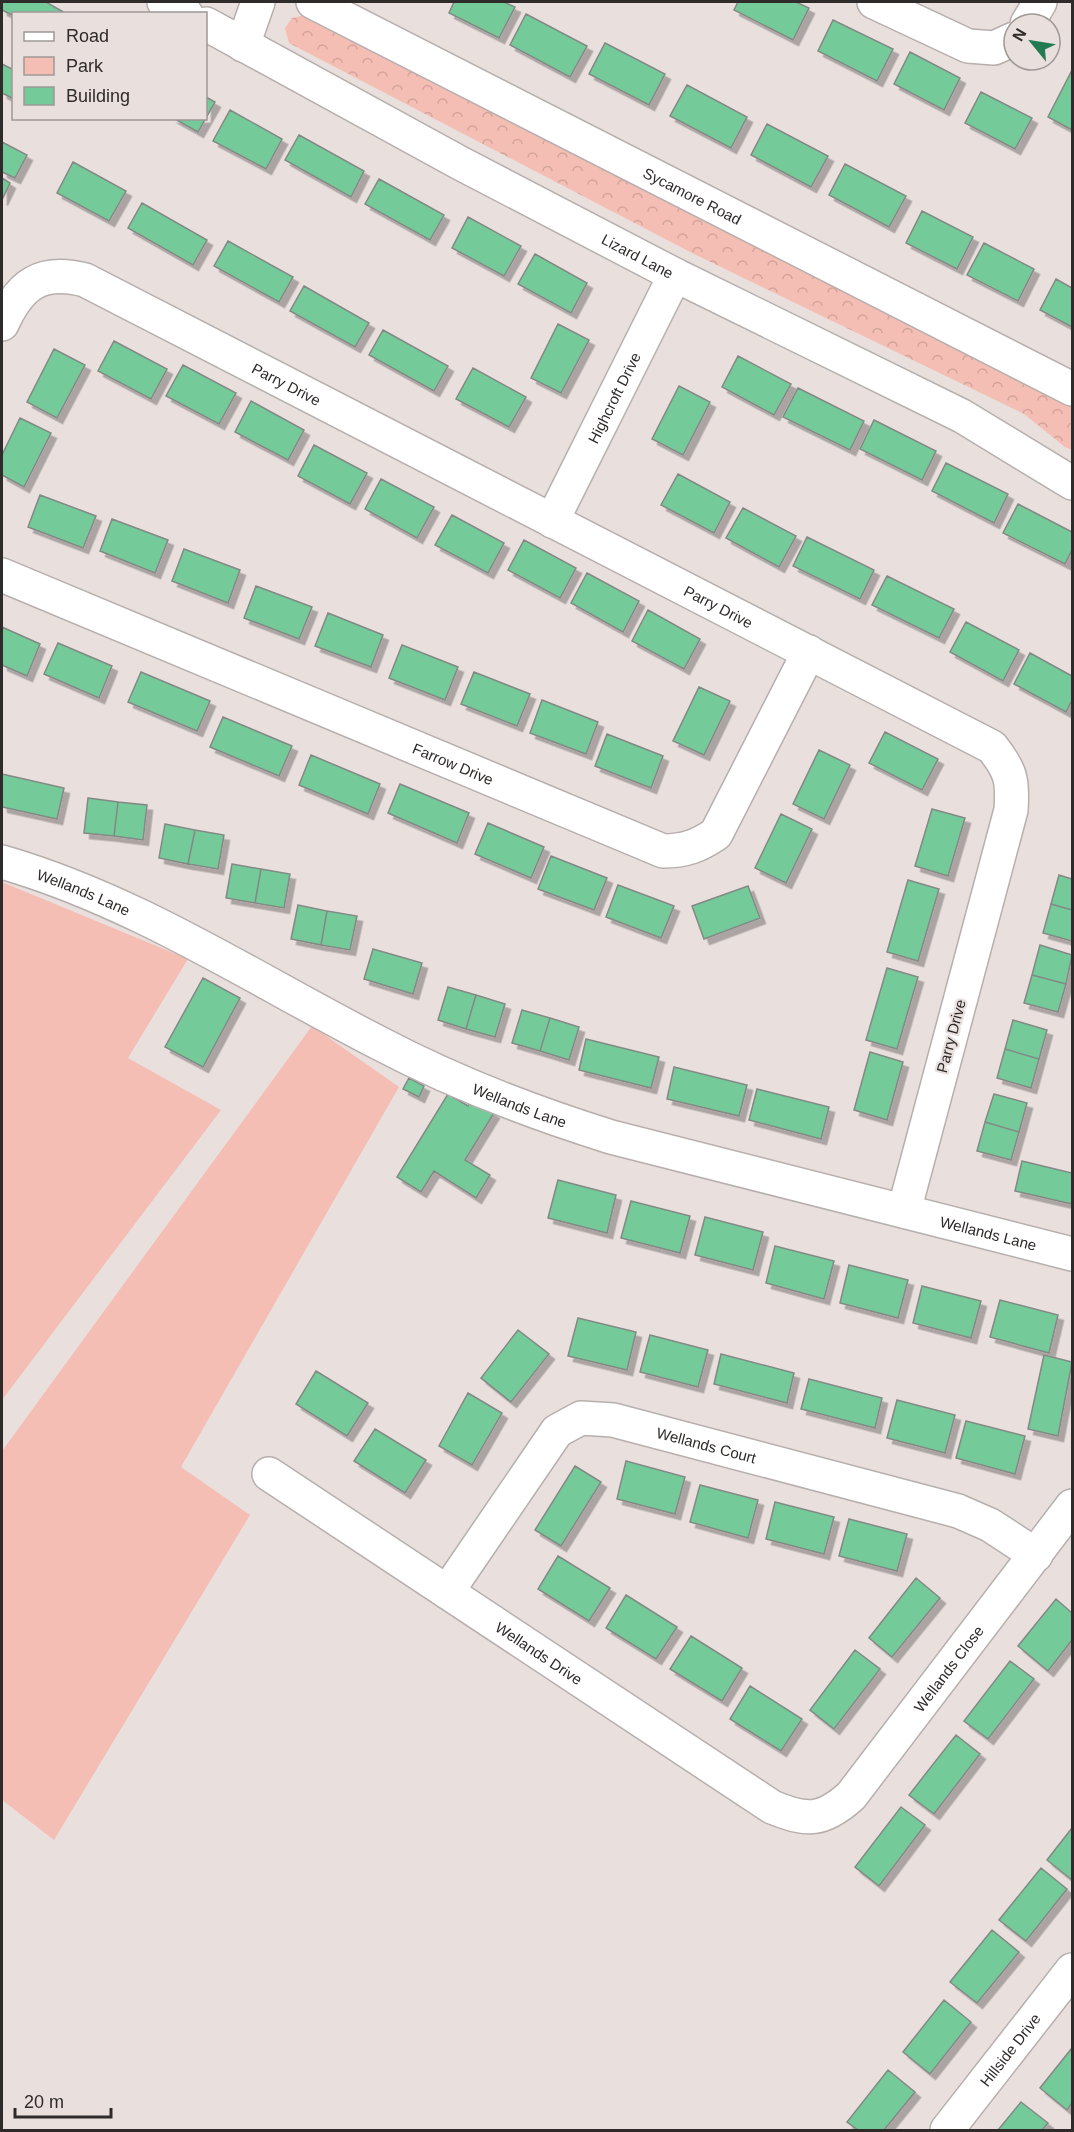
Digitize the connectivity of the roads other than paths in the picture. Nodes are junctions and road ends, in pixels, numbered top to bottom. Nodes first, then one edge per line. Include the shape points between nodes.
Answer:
1 (164, 2) edge
2 (258, 2) edge
3 (313, 2) edge
4 (874, 2) edge
5 (182, 12) edge
6 (207, 25) edge
7 (1002, 44) edge
8 (243, 45) junction
9 (675, 275) junction
10 (7, 313) edge
11 (1072, 389) edge
12 (1072, 483) edge
13 (552, 521) junction
14 (2, 575) edge
15 (809, 652) junction
16 (2, 862) edge
17 (904, 1211) junction
18 (1072, 1254) edge
19 (269, 1474) dead end
20 (1072, 1506) edge
21 (1036, 1555) junction
22 (447, 1592) junction
23 (814, 1817) joint
24 (1072, 1971) edge
25 (947, 2130) edge

1 - 5 street
2 - 8 street
3 - 11 street, Sycamore Road
4 - 7 street via 968,46 994,48
6 - 8 street, Lizard Lane
8 - 9 street, Lizard Lane
9 - 12 street, Lizard Lane via 962,416
9 - 13 street, Highcroft Drive
10 - 13 street, Parry Drive via 26,287 44,276 63,274 85,280
13 - 15 street, Parry Drive
14 - 15 street, Farrow Drive via 663,851 700,846 716,834
15 - 17 street, Parry Drive via 992,747 1005,763 1013,783 1011,810
16 - 17 street, Wellands Lane via 90,891 176,932 380,1044 538,1115
17 - 18 street, Wellands Lane
19 - 22 street, Wellands Drive
20 - 21 street, Wellands Close
21 - 22 street, Wellands Court via 990,1525 958,1511 613,1420 581,1418 550,1439
21 - 23 street, Wellands Close via 851,1796 833,1812
22 - 23 street, Wellands Drive via 772,1807 794,1816
24 - 25 street, Hillside Drive

